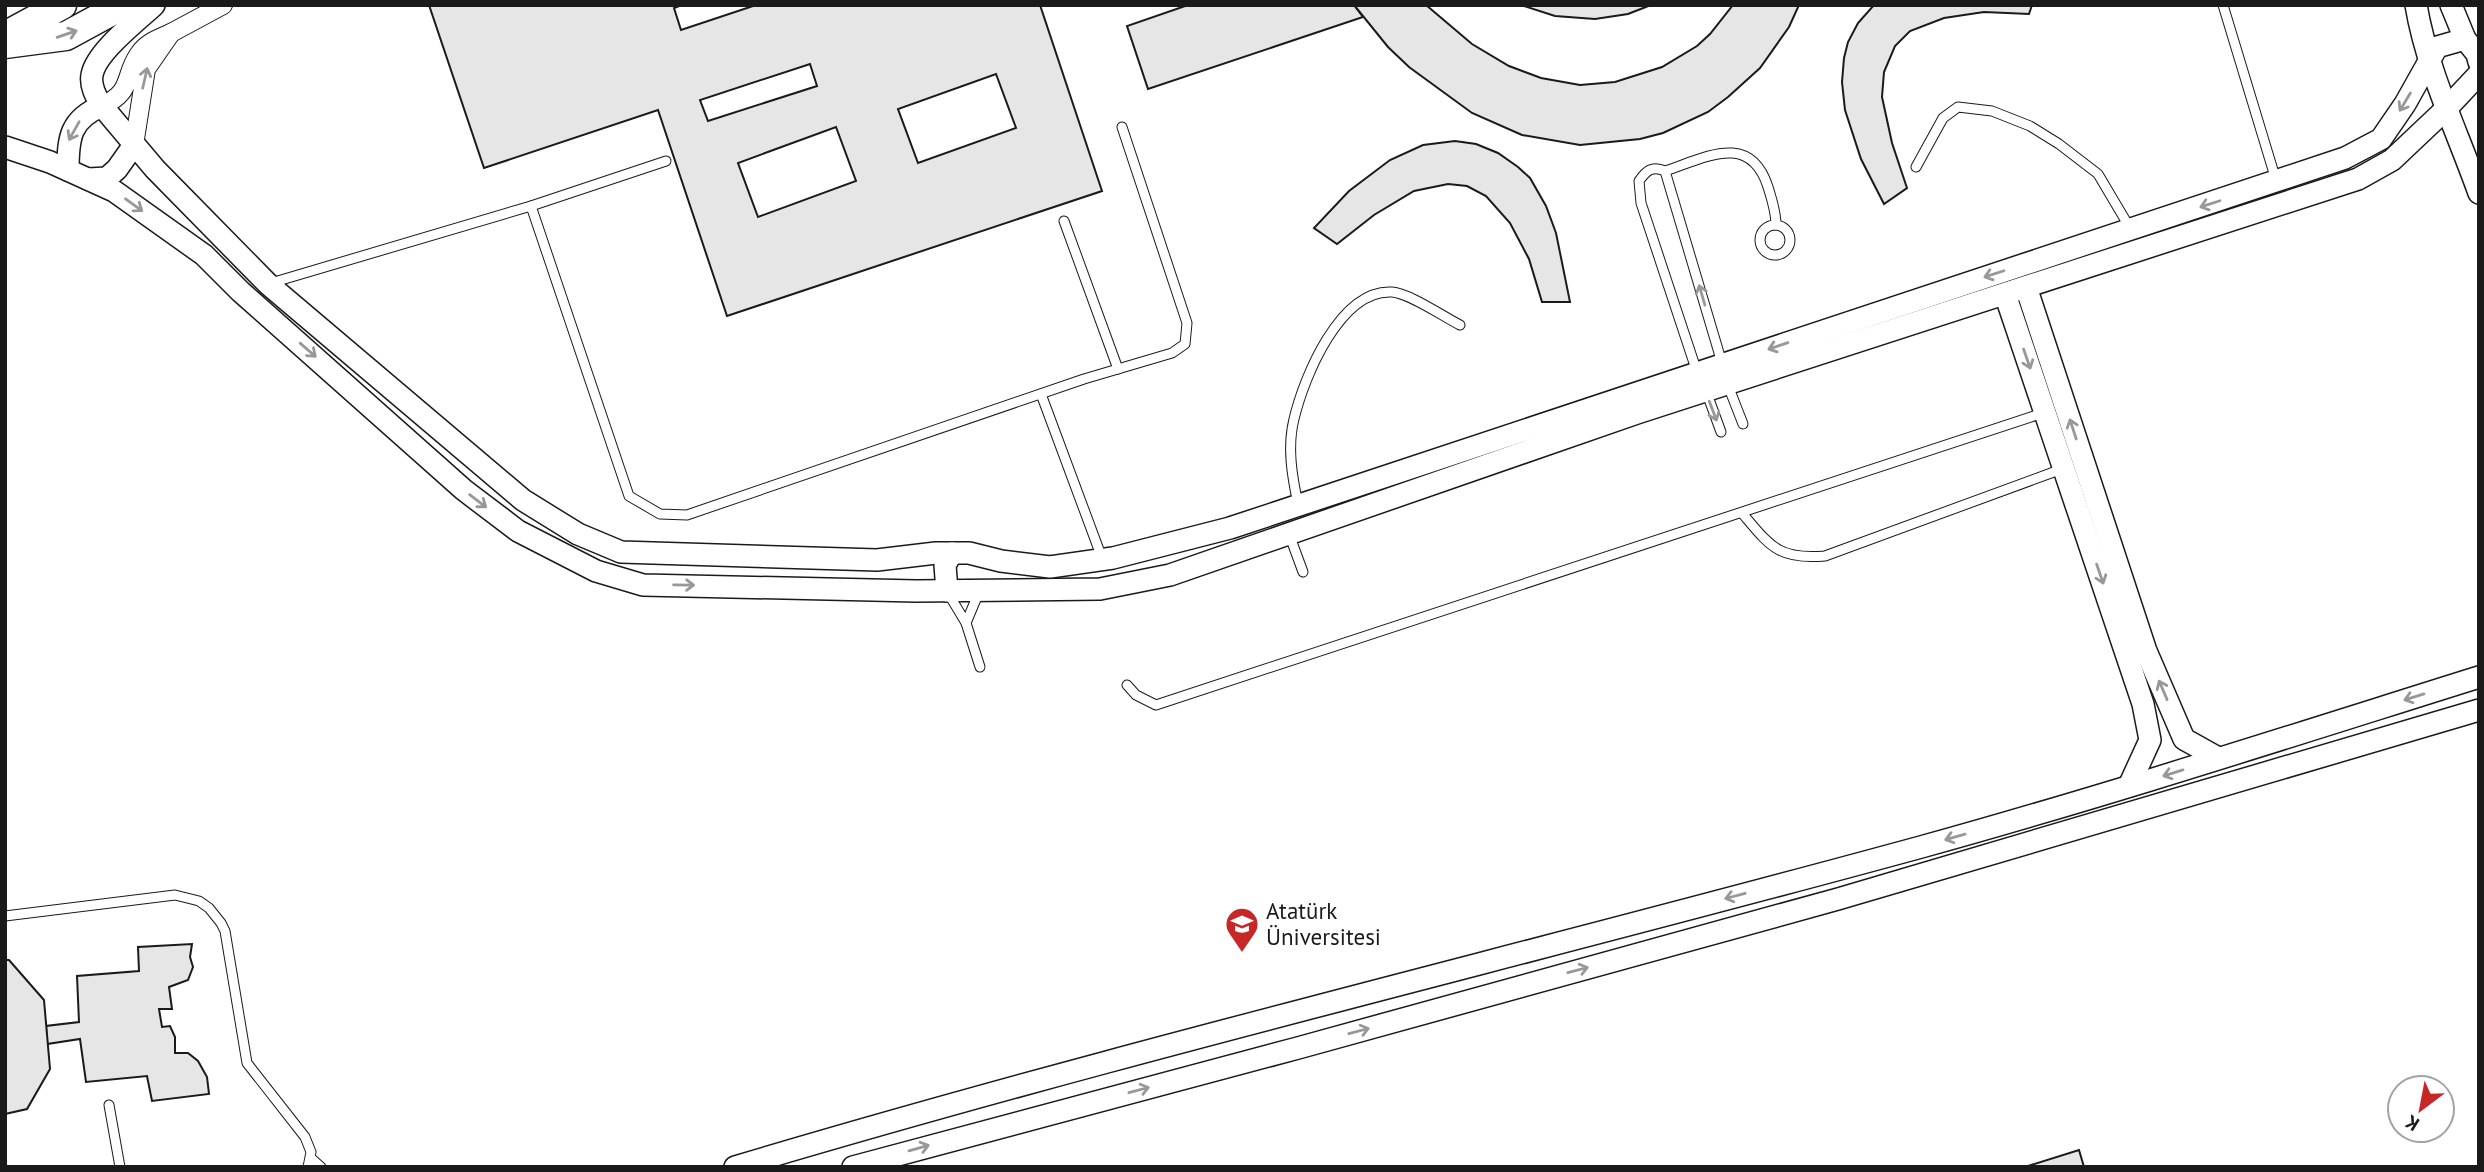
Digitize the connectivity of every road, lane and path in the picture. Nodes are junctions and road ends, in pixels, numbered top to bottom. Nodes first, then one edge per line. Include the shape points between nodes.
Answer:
1 (62, 5) edge
2 (123, 5) edge
3 (154, 5) edge
4 (223, 5) edge
5 (2223, 5) edge
6 (2416, 5) edge
7 (2451, 5) edge
8 (171, 33) junction
9 (5, 36) edge
10 (2465, 39) junction
11 (5, 44) edge
12 (2429, 59) junction
13 (2479, 62) edge
14 (2479, 75) edge
15 (102, 106) junction
16 (2447, 108) junction
17 (1122, 127) dead end
18 (135, 145) junction
19 (5, 146) edge
20 (666, 161) dead end
21 (1916, 167) dead end
22 (68, 170) junction
23 (1665, 171) junction
24 (88, 178) junction
25 (2276, 181) junction
26 (2479, 193) edge
27 (531, 206) junction
28 (1064, 221) dead end
29 (1776, 225) dead end
30 (2131, 230) junction
31 (268, 284) junction
32 (2026, 287) junction
33 (2006, 294) junction
34 (1460, 325) dead end
35 (1118, 369) junction
36 (1725, 374) junction
37 (1702, 382) junction
38 (1041, 394) junction
39 (2045, 412) junction
40 (1743, 424) dead end
41 (1721, 432) dead end
42 (2074, 464) junction
43 (1298, 506) junction
44 (1742, 513) junction
45 (1289, 534) junction
46 (953, 553) junction
47 (983, 556) junction
48 (1103, 560) junction
49 (1303, 572) dead end
50 (947, 591) junction
51 (979, 591) junction
52 (966, 623) junction
53 (980, 667) dead end
54 (2479, 677) edge
55 (1126, 685) dead end
56 (2479, 710) edge
57 (2218, 758) junction
58 (2129, 786) junction
59 (5, 916) edge
60 (109, 1105) dead end
61 (309, 1163) edge
62 (120, 1167) edge
63 (321, 1167) edge
64 (735, 1167) edge
65 (853, 1167) edge

1 - 9 highway
11 -> 2 highway via 66,36
3 - 15 street via 105,50 92,75 95,96
4 - 8 street
5 - 25 lane
6 - 12 street
7 - 10 street
8 - 15 street via 152,41 139,54 117,99
18 -> 8 street via 146,69
10 - 12 street via 2437,47
10 - 13 street
12 - 16 street
12 -> 25 street via 2381,139 2345,158
14 - 16 street
15 - 18 street
15 -> 22 street via 86,112 74,127 68,142
16 - 26 street
16 - 32 street via 2392,160 2358,179
17 - 35 lane via 1187,323 1185,344 1179,349
18 - 24 street via 107,178
18 - 31 street
19 - 22 street
20 - 27 lane
21 - 30 lane via 1942,118 1958,107 1992,111 2030,126 2098,174
22 - 24 street
23 - 29 lane via 1724,152 1746,156 1765,177
36 -> 23 lane
23 - 37 lane via 1658,167 1646,170 1639,181 1641,203
24 -> 50 street via 114,191 204,255 464,490 518,531 596,571 643,585
25 -> 30 street
27 - 31 lane
27 - 38 lane via 629,496 660,514 687,515
28 - 35 lane
30 -> 36 street
31 - 46 street via 523,500 578,534 621,552 877,560
32 - 33 street
42 -> 32 street
33 - 36 street
33 -> 39 street
34 - 43 lane via 1393,292 1363,298 1346,312 1311,368 1293,421 1290,469
35 - 38 lane
36 - 37 street
36 - 40 lane
37 -> 41 lane
37 - 43 street
37 - 45 street
38 - 48 lane
39 - 42 street
39 - 44 lane
42 - 44 lane via 1825,556 1785,554 1766,542
57 -> 42 street via 2184,739
42 -> 58 street via 2150,740
43 - 48 street
44 - 55 lane via 1156,705
45 - 49 lane
45 - 51 street via 1170,575 1100,589
46 - 47 street
46 - 50 street via 945,565
47 - 48 street via 1050,567
47 - 51 street
50 - 51 street
50 - 52 lane
51 - 52 lane
52 - 53 lane
54 -> 57 street
65 -> 56 street via 1824,902
57 -> 58 street
58 -> 64 street via 1911,850 913,1114
59 - 61 lane via 175,895 209,908 225,931 247,1063 305,1137
60 - 62 lane
61 - 63 lane

